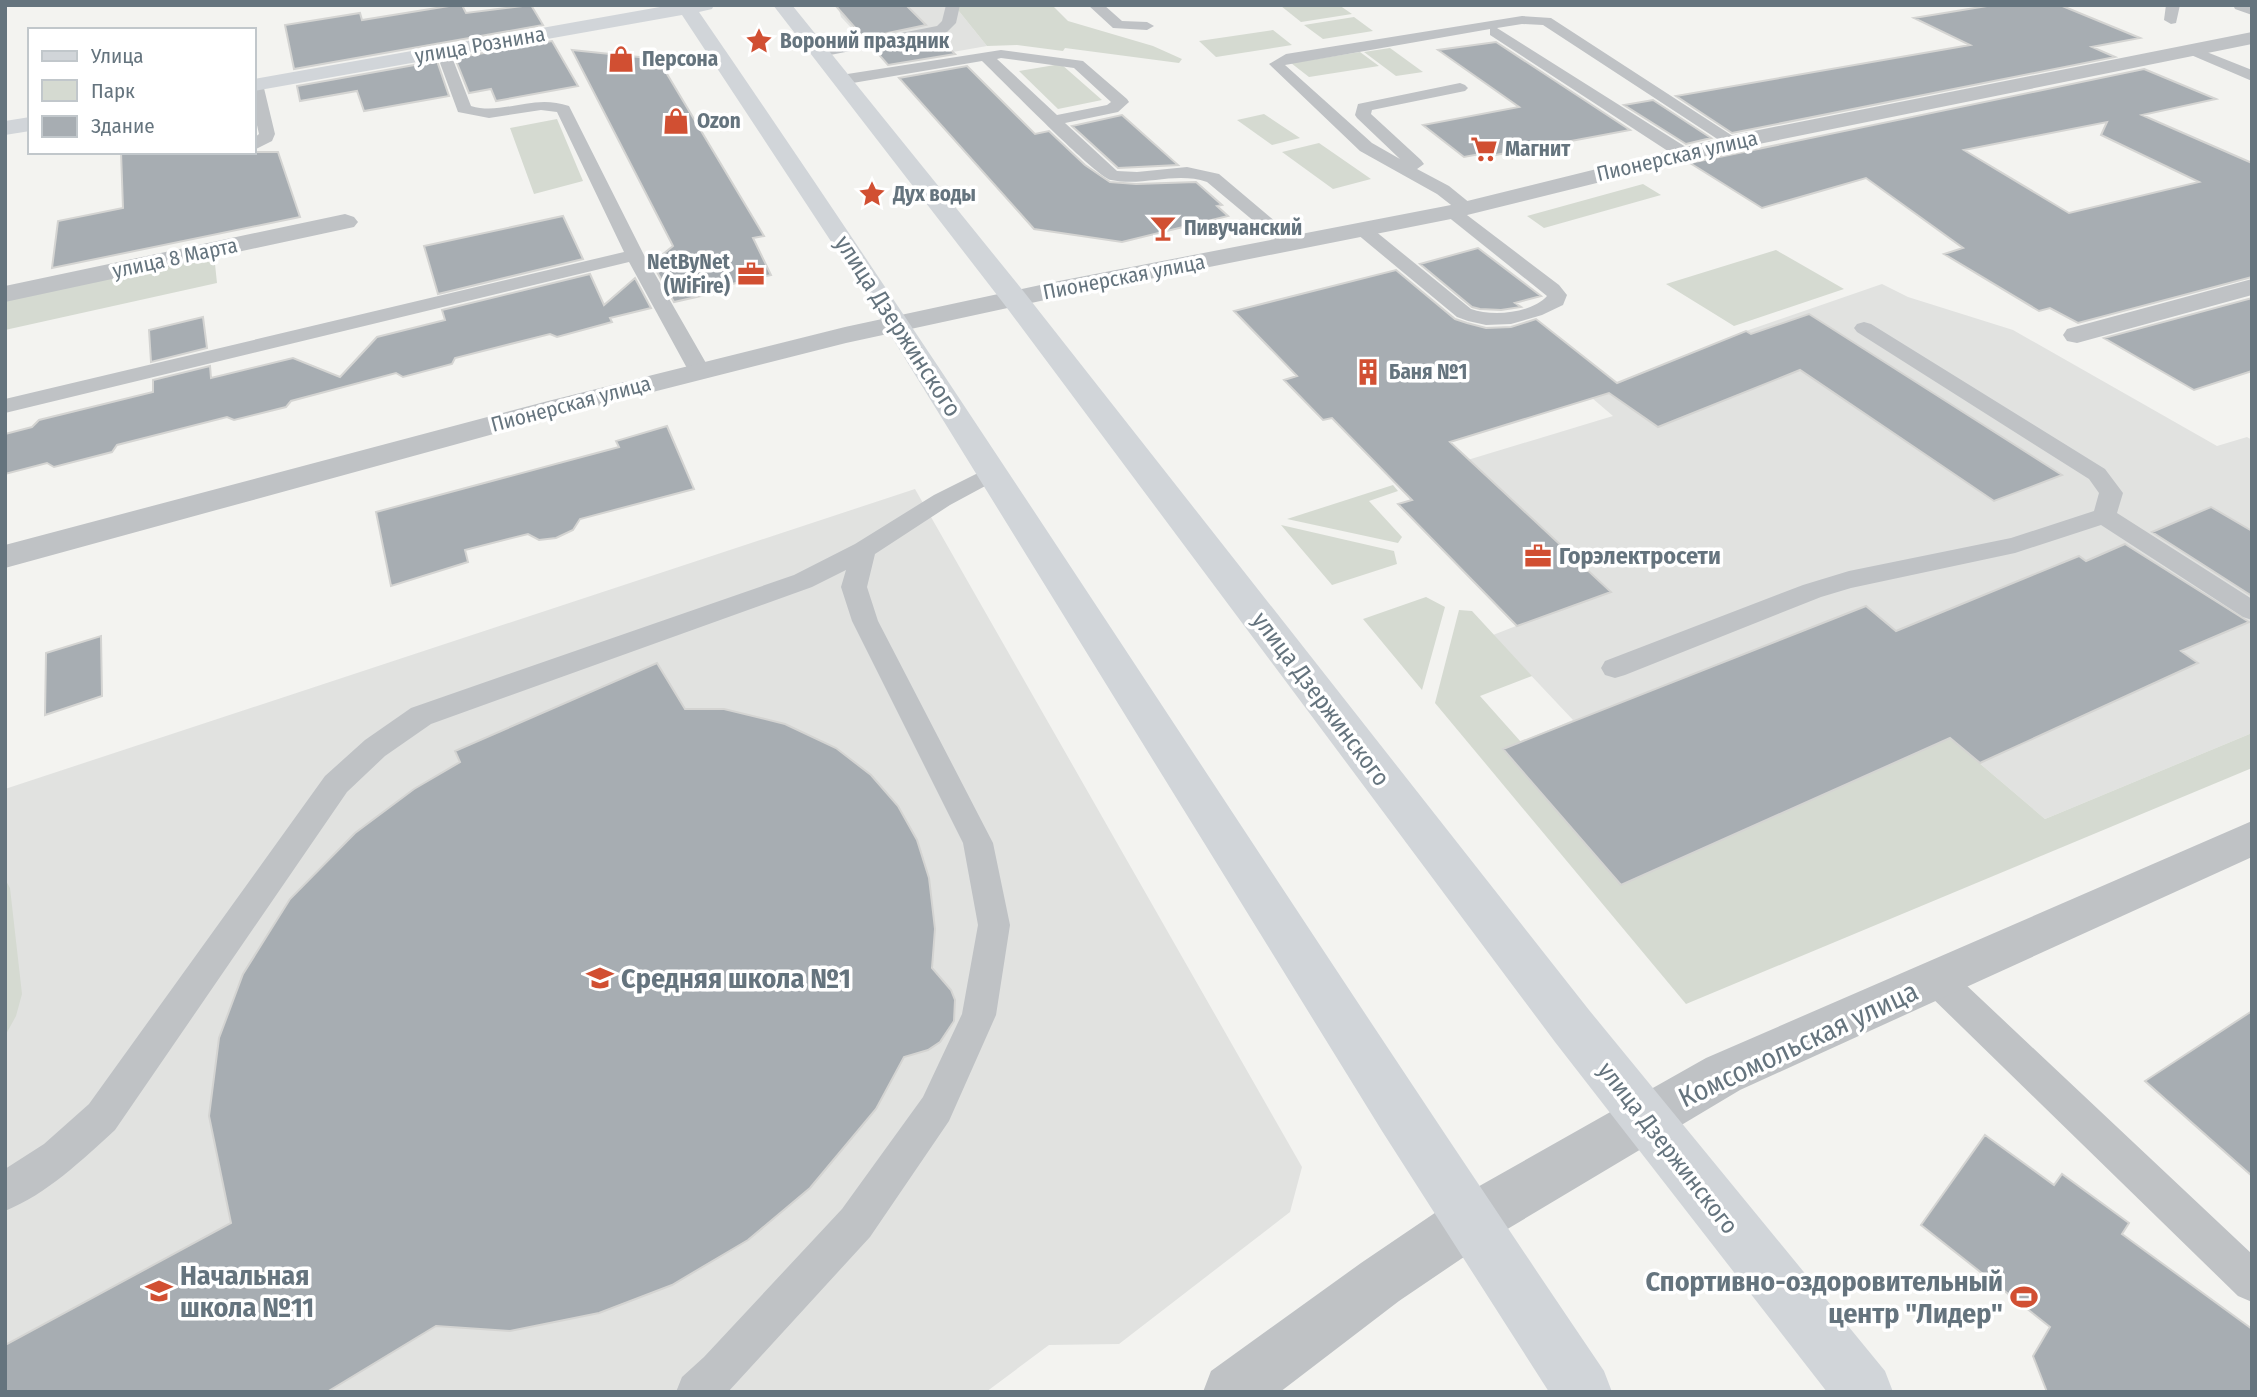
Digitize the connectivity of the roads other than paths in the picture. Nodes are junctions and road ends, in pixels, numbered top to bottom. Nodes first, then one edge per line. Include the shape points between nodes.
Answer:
1 (648, 5) edge
2 (782, 5) edge
3 (953, 5) edge
4 (1095, 5) edge
5 (2242, 5) edge
6 (693, 6) edge
7 (2252, 9) edge
8 (1147, 26) dead end
9 (1495, 32) dead end
10 (2252, 38) edge
11 (2189, 49) junction
12 (443, 52) junction
13 (820, 53) junction
14 (984, 55) junction
15 (2252, 76) edge
16 (841, 80) junction
17 (256, 81) edge
18 (256, 81) edge
19 (1460, 88) dead end
20 (256, 89) edge
21 (28, 112) edge
22 (5, 116) edge
23 (1052, 121) junction
24 (28, 124) edge
25 (5, 128) edge
26 (1734, 142) junction
27 (256, 144) edge
28 (1683, 153) junction
29 (1443, 190) junction
30 (1459, 210) junction
31 (345, 222) dead end
32 (1363, 230) junction
33 (1293, 244) junction
34 (635, 255) junction
35 (2252, 287) edge
36 (5, 294) edge
37 (1014, 298) junction
38 (897, 323) junction
39 (1864, 328) dead end
40 (2077, 335) dead end
41 (699, 370) junction
42 (5, 406) edge
43 (992, 473) junction
44 (2104, 516) junction
45 (864, 550) junction
46 (5, 557) edge
47 (2252, 611) edge
48 (1615, 668) dead end
49 (2252, 838) edge
50 (1936, 979) junction
51 (1644, 1118) junction
52 (5, 1192) edge
53 (1470, 1221) junction
54 (2252, 1282) edge
55 (697, 1392) edge
56 (1232, 1392) edge
57 (1583, 1392) edge
58 (1864, 1392) edge

1 - 17 main road, улица Рознина
2 - 13 main road, улица Дзержинского
3 - 13 lane via 949,23 942,29
4 - 8 lane via 1118,25
5 - 7 street
6 - 12 main road, улица Рознина
6 - 38 main road, улица Дзержинского
9 - 28 lane
10 - 11 street, Пионерская улица
11 - 15 lane
11 - 26 street, Пионерская улица
12 - 18 main road, улица Рознина
12 - 34 lane via 464,109 502,113 550,104 563,109
13 - 16 main road, улица Дзержинского
14 - 16 lane
14 - 23 lane
14 - 23 lane via 1073,62 1121,102 1112,109
16 - 37 main road, улица Дзержинского
19 - 29 lane via 1371,104 1362,111
20 - 27 lane via 267,134
21 - 22 main road
23 - 33 lane via 1111,175 1135,178 1188,171 1213,178
24 - 25 main road
26 - 28 street, Пионерская улица
26 - 29 lane via 1546,22 1522,20 1286,58 1276,64 1366,147
28 - 30 street, Пионерская улица
29 - 30 lane
30 - 32 street, Пионерская улица
30 - 32 lane via 1552,289 1556,301 1501,319 1475,319
31 - 36 street, улица 8 Марта
32 - 33 street, Пионерская улица
33 - 37 street, Пионерская улица
34 - 41 lane
34 - 42 lane
35 - 40 street
37 - 38 street, Пионерская улица
37 - 51 main road, улица Дзержинского
38 - 41 street, Пионерская улица
38 - 43 main road, улица Дзержинского
39 - 44 lane via 2097,474 2112,492
41 - 46 street, Пионерская улица
43 - 45 lane
43 - 53 main road, улица Дзержинского
44 - 47 lane
44 - 48 lane via 2015,545 1849,580
45 - 52 lane via 803,581 421,716 375,748 336,784 102,1117 57,1157
45 - 55 lane via 853,587 865,621 978,844 994,925 979,1015 936,1109 856,1223
49 - 50 street, Комсомольская улица
50 - 51 street, Комсомольская улица via 1723,1074
50 - 54 lane
51 - 53 street, Комсомольская улица
51 - 58 main road, улица Дзержинского
53 - 56 street, Комсомольская улица
53 - 57 main road, улица Дзержинского

